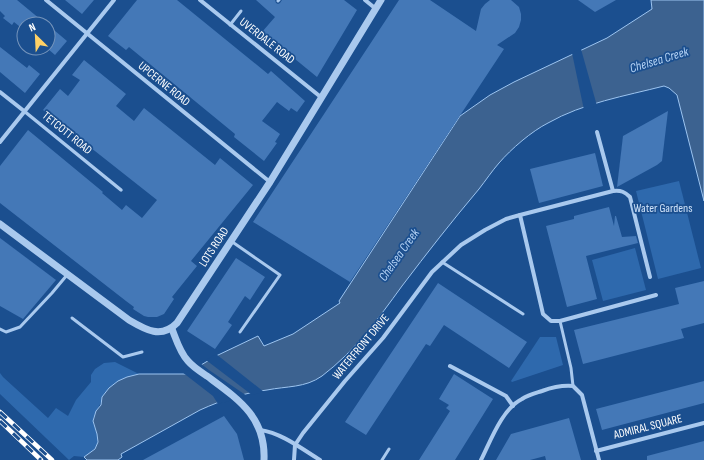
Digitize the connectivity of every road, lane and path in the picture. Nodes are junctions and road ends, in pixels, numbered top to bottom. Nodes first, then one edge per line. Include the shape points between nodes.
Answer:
1 (46, 0) edge
2 (114, 0) edge
3 (200, 0) edge
4 (365, 0) edge
5 (381, 0) edge
6 (376, 9) junction
7 (241, 11) dead end
8 (230, 25) junction
9 (87, 34) junction
10 (0, 92) edge
11 (322, 98) junction
12 (24, 111) junction
13 (597, 132) dead end
14 (0, 142) edge
15 (270, 182) junction
16 (121, 190) dead end
17 (613, 191) junction
18 (520, 215) junction
19 (0, 224) edge
20 (231, 241) junction
21 (442, 262) junction
22 (67, 275) junction
23 (650, 277) dead end
24 (656, 295) dead end
25 (523, 314) dead end
26 (72, 318) dead end
27 (560, 321) junction
28 (0, 329) edge
29 (172, 329) junction
30 (240, 332) dead end
31 (142, 352) dead end
32 (450, 366) dead end
33 (573, 386) junction
34 (513, 406) junction
35 (704, 423) edge
36 (260, 430) junction
37 (295, 445) junction
38 (388, 449) dead end
39 (596, 451) junction
40 (264, 460) edge
41 (294, 460) edge
42 (320, 460) edge
43 (382, 460) edge
44 (481, 460) edge
45 (599, 460) edge

1 - 9 street, UPCERNE ROAD
2 - 9 street
3 - 8 street, UVERDALE ROAD
4 - 6 street
5 - 6 street, LOTS ROAD
6 - 11 street, LOTS ROAD
7 - 8 lane
8 - 11 street, UVERDALE ROAD
9 - 12 street
9 - 15 street, UPCERNE ROAD
10 - 12 street, TETCOTT ROAD
11 - 15 street, LOTS ROAD
12 - 14 street
12 - 16 street, TETCOTT ROAD
13 - 17 street
15 - 20 street, LOTS ROAD
17 - 18 street, WATERFRONT DRIVE
17 - 23 street via 625,193 630,197
18 - 21 street, WATERFRONT DRIVE via 486,230 461,245
18 - 27 street via 543,314 551,321
19 - 22 street
20 - 29 street, LOTS ROAD
20 - 30 lane via 280,275
21 - 25 lane
21 - 37 street, WATERFRONT DRIVE via 383,338 317,414
22 - 28 lane via 20,327 6,332
22 - 29 street via 144,329 155,332
24 - 27 street
26 - 31 lane via 123,357
27 - 33 lane via 572,368
29 - 36 street via 187,361 240,402 249,411
32 - 34 street via 506,396
33 - 34 street via 555,386 521,399
33 - 39 street via 582,395
34 - 44 street via 502,420
35 - 39 street, ADMIRAL SQUARE
36 - 37 street via 270,431
36 - 40 street
37 - 41 street
37 - 42 street
38 - 43 lane
39 - 45 street

